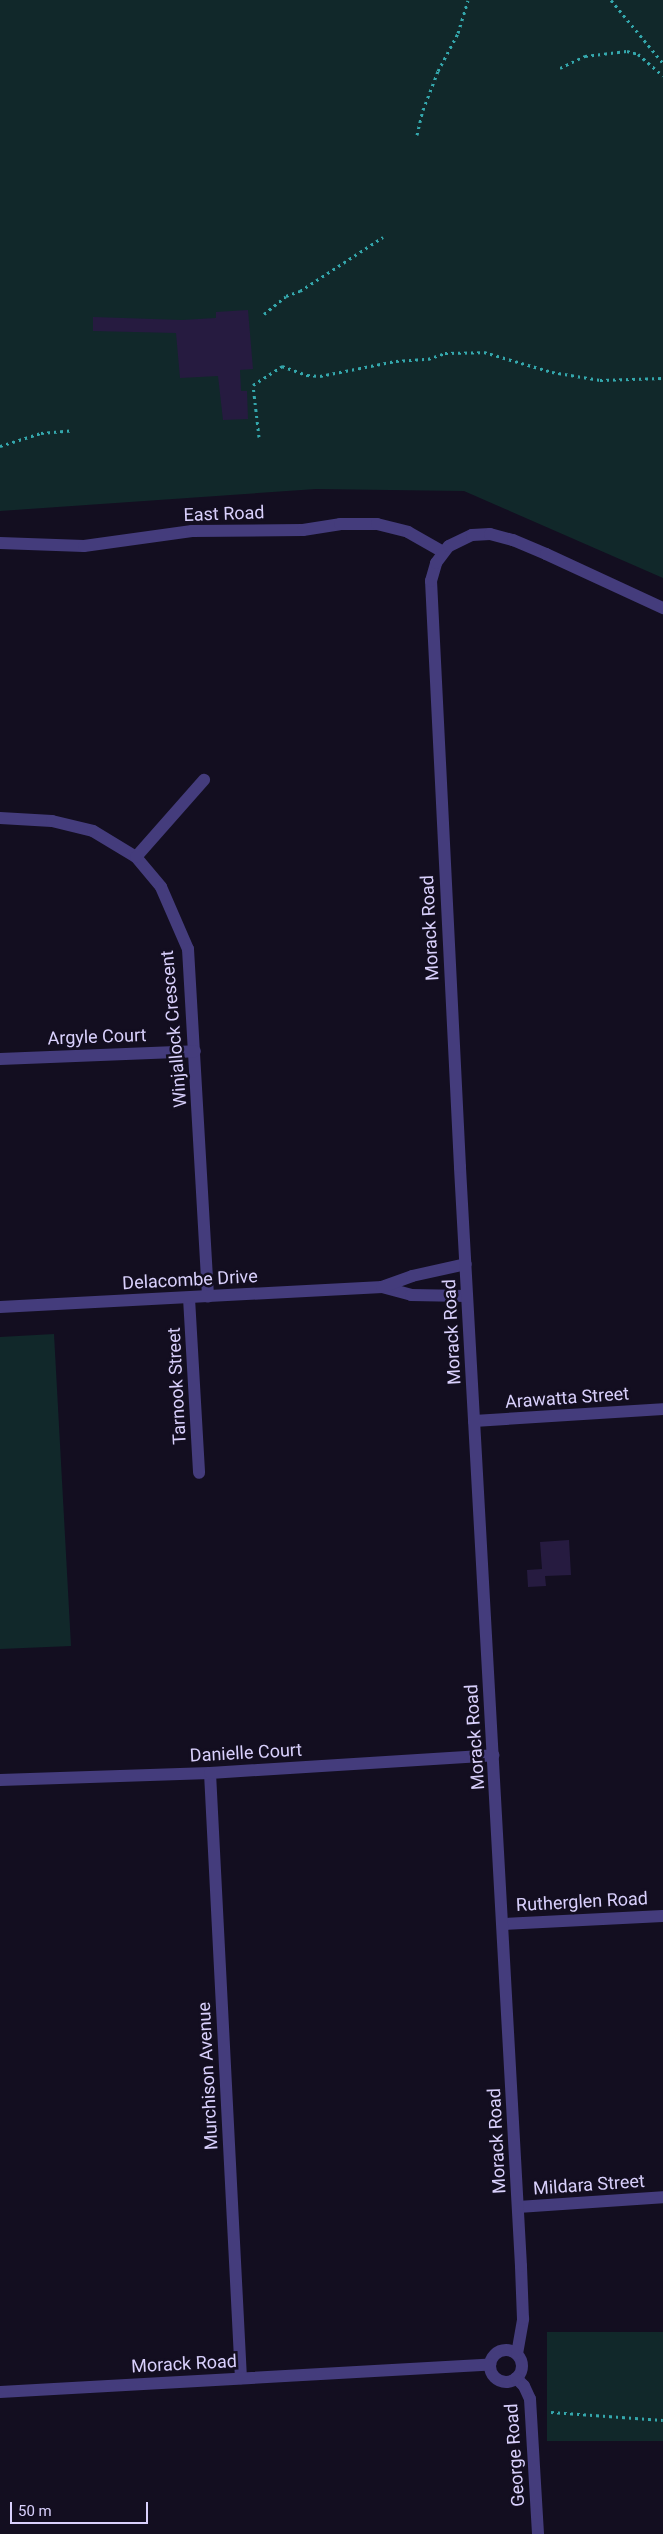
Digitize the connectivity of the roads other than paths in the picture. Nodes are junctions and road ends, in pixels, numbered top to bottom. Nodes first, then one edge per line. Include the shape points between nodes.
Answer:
1 (0, 543) edge
2 (443, 552) junction
3 (663, 608) edge
4 (204, 780) dead end
5 (0, 818) edge
6 (136, 858) junction
7 (196, 1051) junction
8 (0, 1059) edge
9 (466, 1264) junction
10 (382, 1287) junction
11 (208, 1296) junction
12 (467, 1296) junction
13 (189, 1298) junction
14 (0, 1307) edge
15 (663, 1409) edge
16 (474, 1421) junction
17 (199, 1473) dead end
18 (493, 1755) junction
19 (210, 1773) junction
20 (0, 1780) edge
21 (663, 1916) edge
22 (503, 1924) junction
23 (663, 2197) edge
24 (518, 2207) junction
25 (517, 2354) junction
26 (490, 2365) junction
27 (241, 2378) junction
28 (516, 2378) junction
29 (0, 2392) edge
30 (538, 2534) edge

1 - 2 street, East Road via 84,546 192,531 303,530 340,524 377,524 408,532
2 - 3 street, Morack Road via 457,540 490,534 546,554
2 - 9 street, Morack Road via 431,581
4 - 6 street
5 - 6 street, Winjallock Crescent via 52,821 93,831
6 - 7 street, Winjallock Crescent via 161,887 188,949
7 - 8 street, Argyle Court
7 - 11 street, Winjallock Crescent
9 - 10 street, Delacombe Drive via 412,1276
9 - 12 street, Morack Road
10 - 11 street, Delacombe Drive
10 - 12 street, Delacombe Drive via 411,1295
11 - 13 street, Delacombe Drive
12 - 16 street, Morack Road
13 - 14 street, Delacombe Drive
13 - 17 street, Tarnook Street
15 - 16 street, Arawatta Street
16 - 18 street, Morack Road
18 - 19 street, Danielle Court
18 - 22 street, Morack Road
19 - 20 street, Danielle Court
19 - 27 street, Murchison Avenue
21 - 22 street, Rutherglen Road
22 - 24 street, Morack Road
23 - 24 street, Mildara Street
24 - 25 street, Morack Road via 523,2319
25 - 26 street via 507,2350 498,2352
25 - 28 street via 522,2369
26 - 27 street, Morack Road
26 - 28 street via 496,2378 506,2382
27 - 29 street, Morack Road
28 - 30 street, George Road via 530,2399

